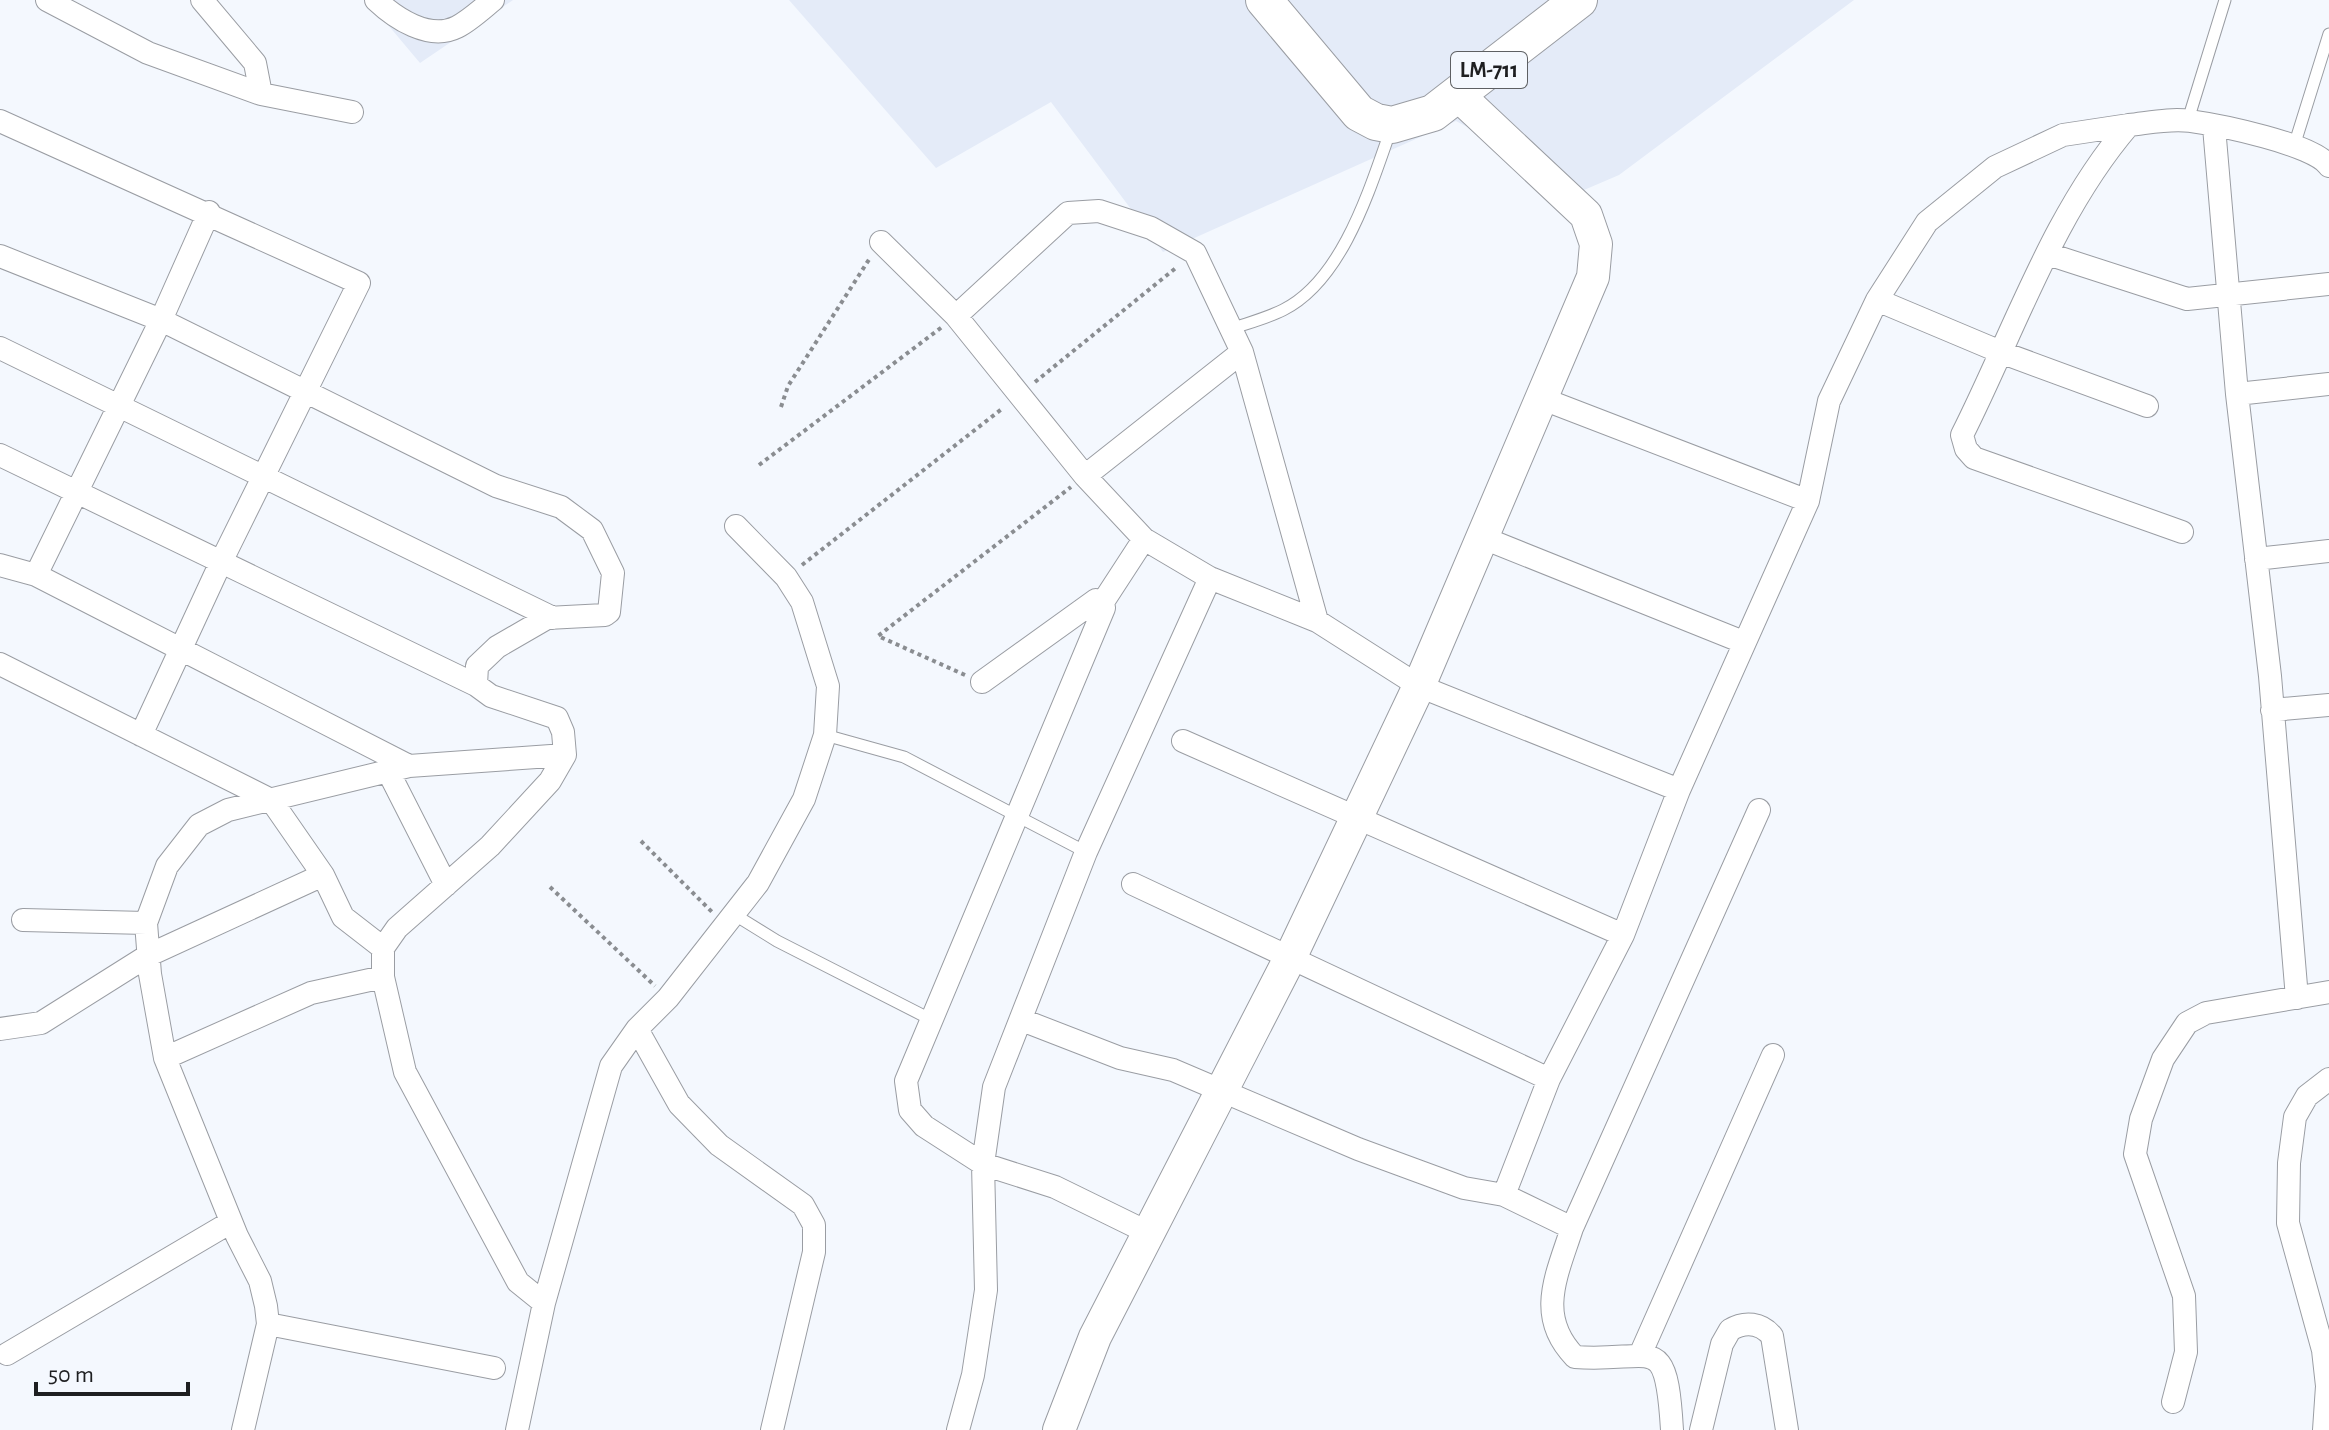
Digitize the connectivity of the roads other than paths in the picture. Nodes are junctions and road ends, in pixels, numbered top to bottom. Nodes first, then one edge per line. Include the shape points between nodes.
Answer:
1 (47, 0) edge
2 (202, 0) edge
3 (376, 0) edge
4 (493, 0) edge
5 (1264, 0) edge
6 (1579, 0) edge
7 (2225, 0) edge
8 (2329, 34) edge
9 (261, 94) junction
10 (1457, 94) junction
11 (352, 112) dead end
12 (2188, 120) junction
13 (0, 121) edge
14 (1392, 125) junction
15 (2129, 125) junction
16 (2214, 127) junction
17 (2294, 146) junction
18 (2329, 166) edge
19 (209, 212) junction
20 (881, 242) road end
21 (2048, 254) junction
22 (0, 256) edge
23 (2329, 284) edge
24 (2229, 294) junction
25 (1877, 300) junction
26 (956, 316) junction
27 (161, 320) junction
28 (1231, 329) junction
29 (0, 348) edge
30 (1242, 352) junction
31 (2003, 353) junction
32 (2329, 384) edge
33 (305, 392) junction
34 (2237, 394) junction
35 (1543, 399) junction
36 (118, 405) junction
37 (2147, 406) dead end
38 (0, 455) edge
39 (264, 475) junction
40 (1085, 476) junction
41 (76, 492) junction
42 (1808, 501) junction
43 (736, 526) dead end
44 (2182, 532) dead end
45 (1481, 537) junction
46 (1144, 539) junction
47 (2329, 551) edge
48 (2256, 559) junction
49 (221, 562) junction
50 (0, 565) edge
51 (36, 575) junction
52 (1210, 578) junction
53 (1103, 602) junction
54 (553, 618) junction
55 (1317, 621) junction
56 (1743, 642) junction
57 (182, 650) junction
58 (0, 664) edge
59 (982, 682) road end
60 (476, 685) junction
61 (1419, 686) junction
62 (2329, 705) edge
63 (2272, 710) junction
64 (141, 735) junction
65 (825, 735) junction
66 (1183, 741) dead end
67 (565, 755) junction
68 (398, 769) junction
69 (1679, 790) junction
70 (271, 800) junction
71 (1759, 810) dead end
72 (1357, 817) junction
73 (1019, 819) junction
74 (1086, 852) junction
75 (323, 875) junction
76 (1133, 884) dead end
77 (446, 885) junction
78 (23, 920) dead end
79 (730, 920) junction
80 (146, 923) junction
81 (1623, 935) junction
82 (383, 948) junction
83 (149, 955) junction
84 (1291, 956) junction
85 (383, 977) junction
86 (2329, 992) edge
87 (2297, 998) junction
88 (1022, 1020) junction
89 (934, 1021) junction
90 (0, 1029) edge
91 (637, 1029) junction
92 (1773, 1055) dead end
93 (165, 1058) junction
94 (1549, 1079) junction
95 (2329, 1079) edge
96 (1220, 1090) junction
97 (983, 1164) junction
98 (1504, 1195) junction
99 (231, 1222) junction
100 (1572, 1228) junction
101 (1151, 1234) junction
102 (544, 1303) junction
103 (268, 1324) junction
104 (7, 1354) dead end
105 (1640, 1355) junction
106 (494, 1368) dead end
107 (2173, 1402) dead end
108 (243, 1430) edge
109 (517, 1430) edge
110 (772, 1430) edge
111 (958, 1430) edge
112 (1059, 1430) edge
113 (1672, 1430) edge
114 (1701, 1430) edge
115 (1787, 1430) edge
116 (2324, 1430) edge

1 - 9 street via 148,53
2 - 9 street via 255,63
3 - 4 street via 421,29 455,29
5 - 14 main road via 1359,113
6 - 10 main road, LM-711
7 - 12 lane
8 - 17 lane
9 - 11 street
10 - 14 main road, LM-711 via 1433,113
10 - 35 street via 1586,215 1596,244 1593,277
12 - 15 street
12 - 16 street
13 - 19 street
14 - 28 lane via 1363,208 1315,288 1283,310
15 - 21 street via 2099,160
15 - 25 street via 2063,135 1995,167 1927,222
16 - 17 street
16 - 24 street
17 - 18 street via 2324,158
19 - 27 street
19 - 33 street via 359,283
20 - 26 street
21 - 24 street via 2187,299
21 - 31 street
22 - 27 street
23 - 24 street
24 - 34 street
25 - 31 street
25 - 42 street via 1829,401
26 - 28 street via 1068,213 1099,211 1151,228 1195,253
26 - 40 street
27 - 33 street
27 - 36 street
28 - 30 street
29 - 36 street
30 - 40 street
30 - 55 street
31 - 37 street
31 - 44 street via 1962,435 1974,458
32 - 34 street
33 - 39 street
33 - 54 street via 496,486 561,507 592,530 613,573 609,612
34 - 48 street
35 - 42 street
35 - 45 street
36 - 39 street
36 - 41 street
38 - 41 street
39 - 49 street
39 - 54 street
40 - 46 street
41 - 49 street
41 - 51 street
42 - 56 street
43 - 65 street via 786,577 802,602 828,686
45 - 56 street
45 - 61 street
46 - 52 street
46 - 53 street
47 - 48 street
48 - 63 street
49 - 57 street
49 - 60 street
50 - 51 street
51 - 57 street
52 - 55 street
52 - 74 street
53 - 59 street via 1096,600
53 - 73 street
54 - 60 street via 497,647 477,666
55 - 61 street
56 - 69 street
57 - 64 street
57 - 68 street
58 - 64 street
60 - 67 street via 491,696 557,718
61 - 69 street
61 - 72 street
62 - 63 street
63 - 87 street
64 - 70 street
65 - 73 lane via 904,757
65 - 79 street via 804,799 758,883
66 - 72 street
67 - 68 street
67 - 77 street via 540,792
68 - 70 street
68 - 77 street
69 - 81 street
70 - 75 street
70 - 80 street via 228,810 199,825 167,866
71 - 100 street
72 - 81 street
72 - 84 street
73 - 74 lane
73 - 89 street
74 - 88 street
75 - 82 street via 343,917
75 - 83 street
76 - 84 street
77 - 82 street via 397,928
78 - 80 street
79 - 89 lane
79 - 91 street
80 - 83 street
81 - 94 street
82 - 85 street
83 - 90 street via 41,1023
83 - 93 street
84 - 94 street
84 - 96 street
85 - 93 street via 311,993
85 - 102 street via 405,1072 518,1282
86 - 87 street
87 - 107 street via 2206,1013 2187,1023 2163,1059 2141,1119 2135,1154 2184,1296 2186,1352
88 - 96 street
88 - 97 street via 994,1087
89 - 97 street via 906,1081 910,1110 924,1126
91 - 102 street via 611,1066
91 - 110 street via 679,1104 719,1145 803,1205 814,1225 814,1252
92 - 105 street
93 - 99 street
94 - 98 street
95 - 116 street via 2307,1096 2295,1117 2288,1208 2326,1367
96 - 98 street via 1358,1149 1464,1188
96 - 101 street
97 - 101 street via 1055,1187
97 - 111 street via 986,1290
98 - 100 street
99 - 103 street via 260,1281
99 - 104 street
100 - 105 street via 1551,1315 1562,1343 1575,1357
101 - 112 street via 1095,1337
102 - 109 street
103 - 106 street
103 - 108 street
105 - 113 street via 1653,1356 1664,1367
114 - 115 street via 1722,1344 1730,1330 1748,1323 1772,1336

